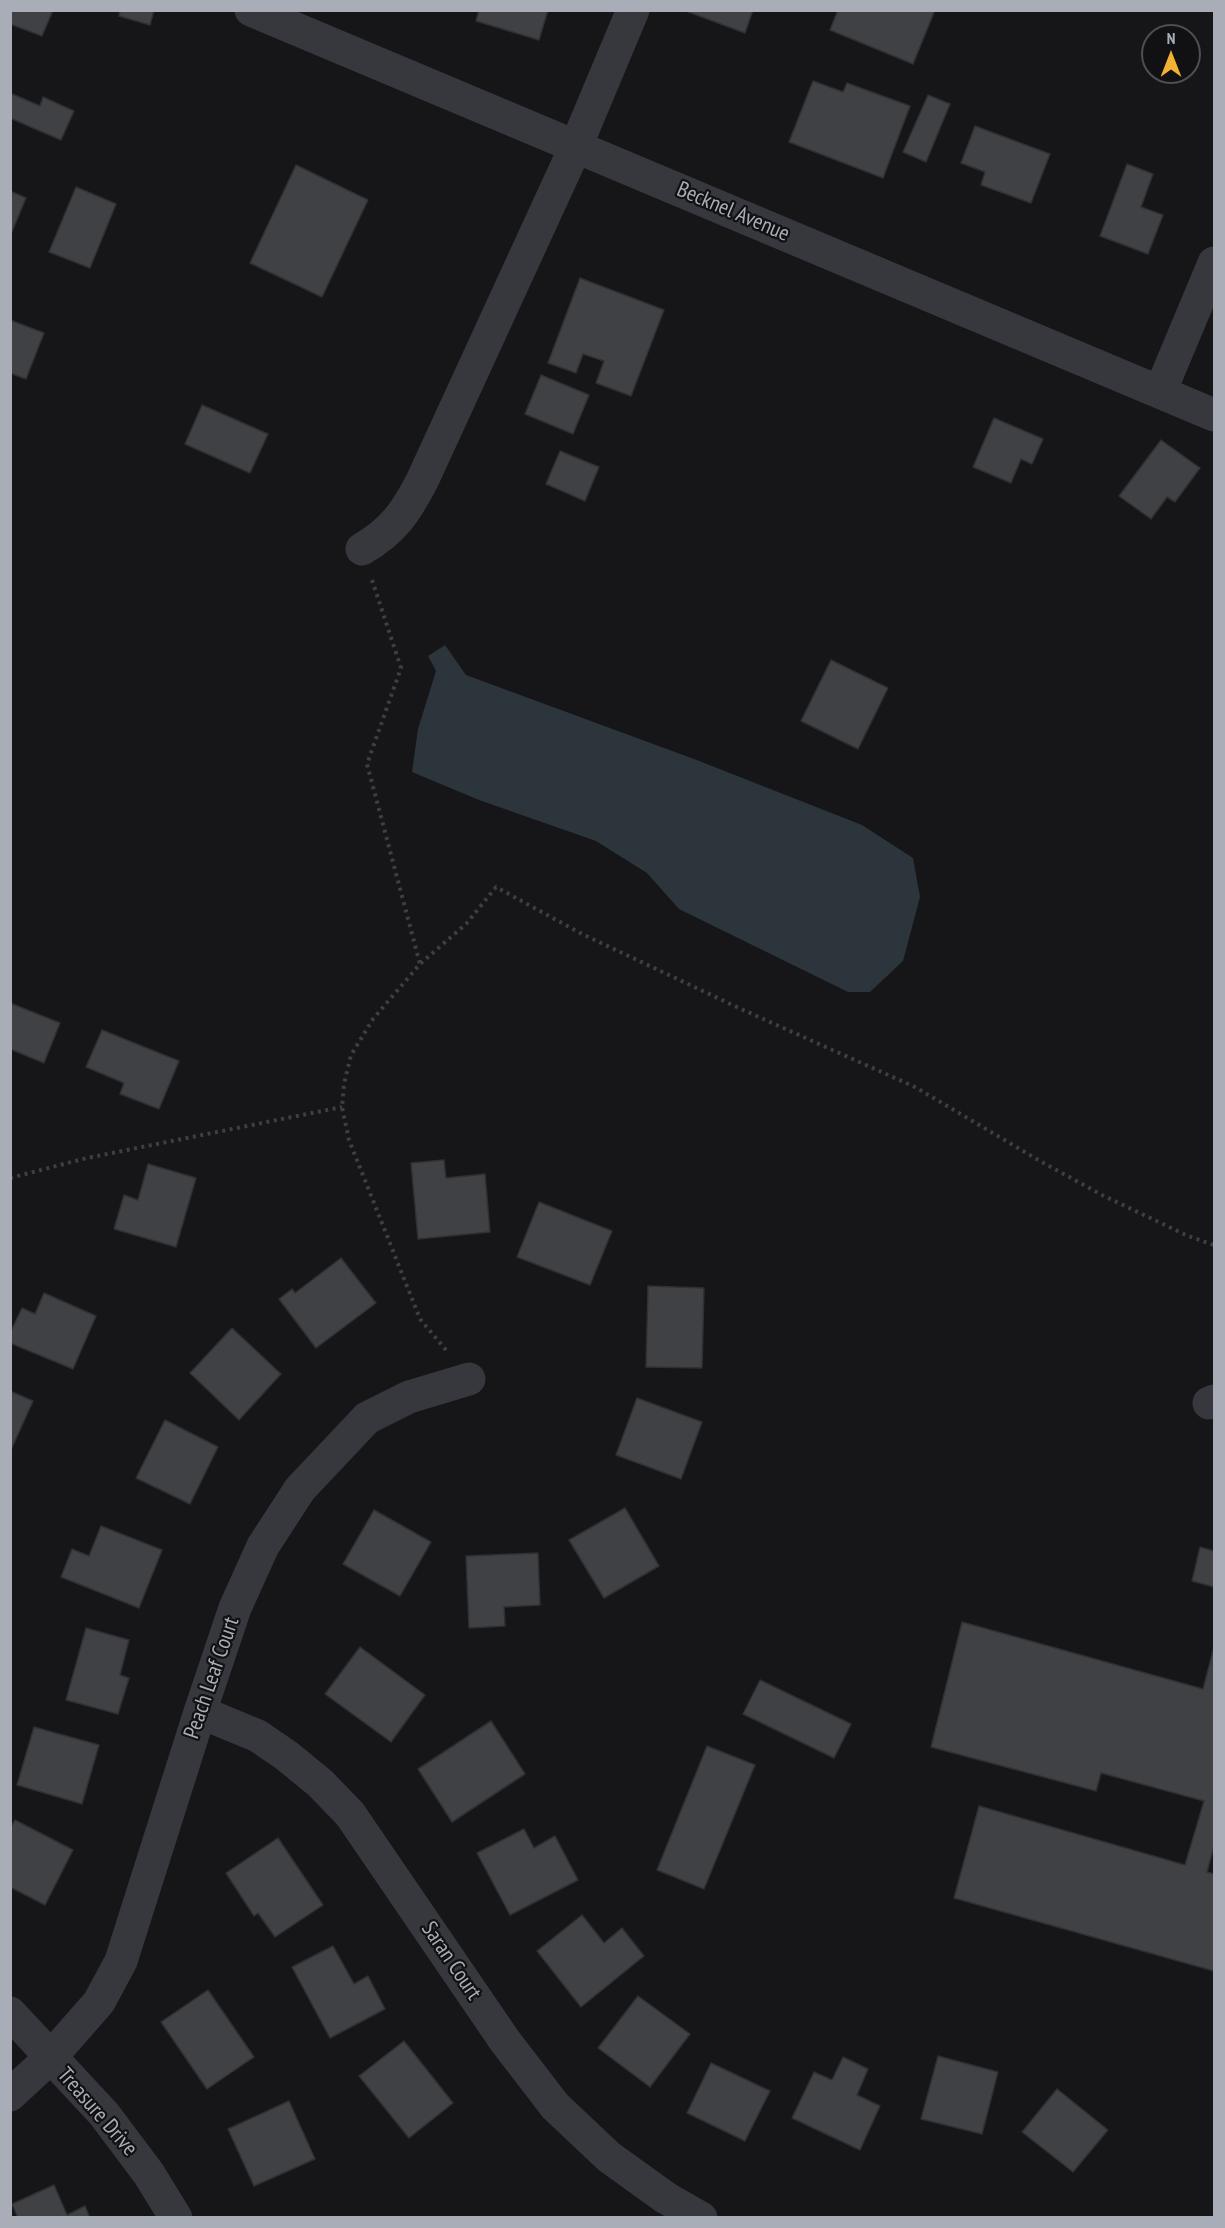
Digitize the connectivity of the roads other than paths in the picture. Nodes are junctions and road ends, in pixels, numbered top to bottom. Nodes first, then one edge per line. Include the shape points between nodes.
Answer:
1 (251, 10) edge
2 (633, 10) edge
3 (576, 147) junction
4 (1215, 263) edge
5 (1160, 392) junction
6 (1215, 415) edge
7 (362, 549) road end
8 (469, 1379) road end
9 (200, 1712) junction
10 (10, 2013) edge
11 (50, 2058) junction
12 (10, 2095) edge
13 (176, 2217) edge
14 (701, 2217) edge

1 - 3 street, Becknel Avenue
2 - 3 street
3 - 5 street, Becknel Avenue
3 - 7 street via 405,515
4 - 5 street
5 - 6 street, Becknel Avenue
8 - 9 street, Peach Leaf Court via 409,1397 368,1418 300,1489 263,1546 236,1608
9 - 11 street, Peach Leaf Court via 120,1961 99,2002
9 - 14 street, Saran Court via 258,1736 320,1783 350,1814 505,2041 555,2106 609,2157 666,2198
10 - 11 street, Treasure Drive
11 - 12 street, Peach Leaf Court
11 - 13 street, Treasure Drive via 104,2114

